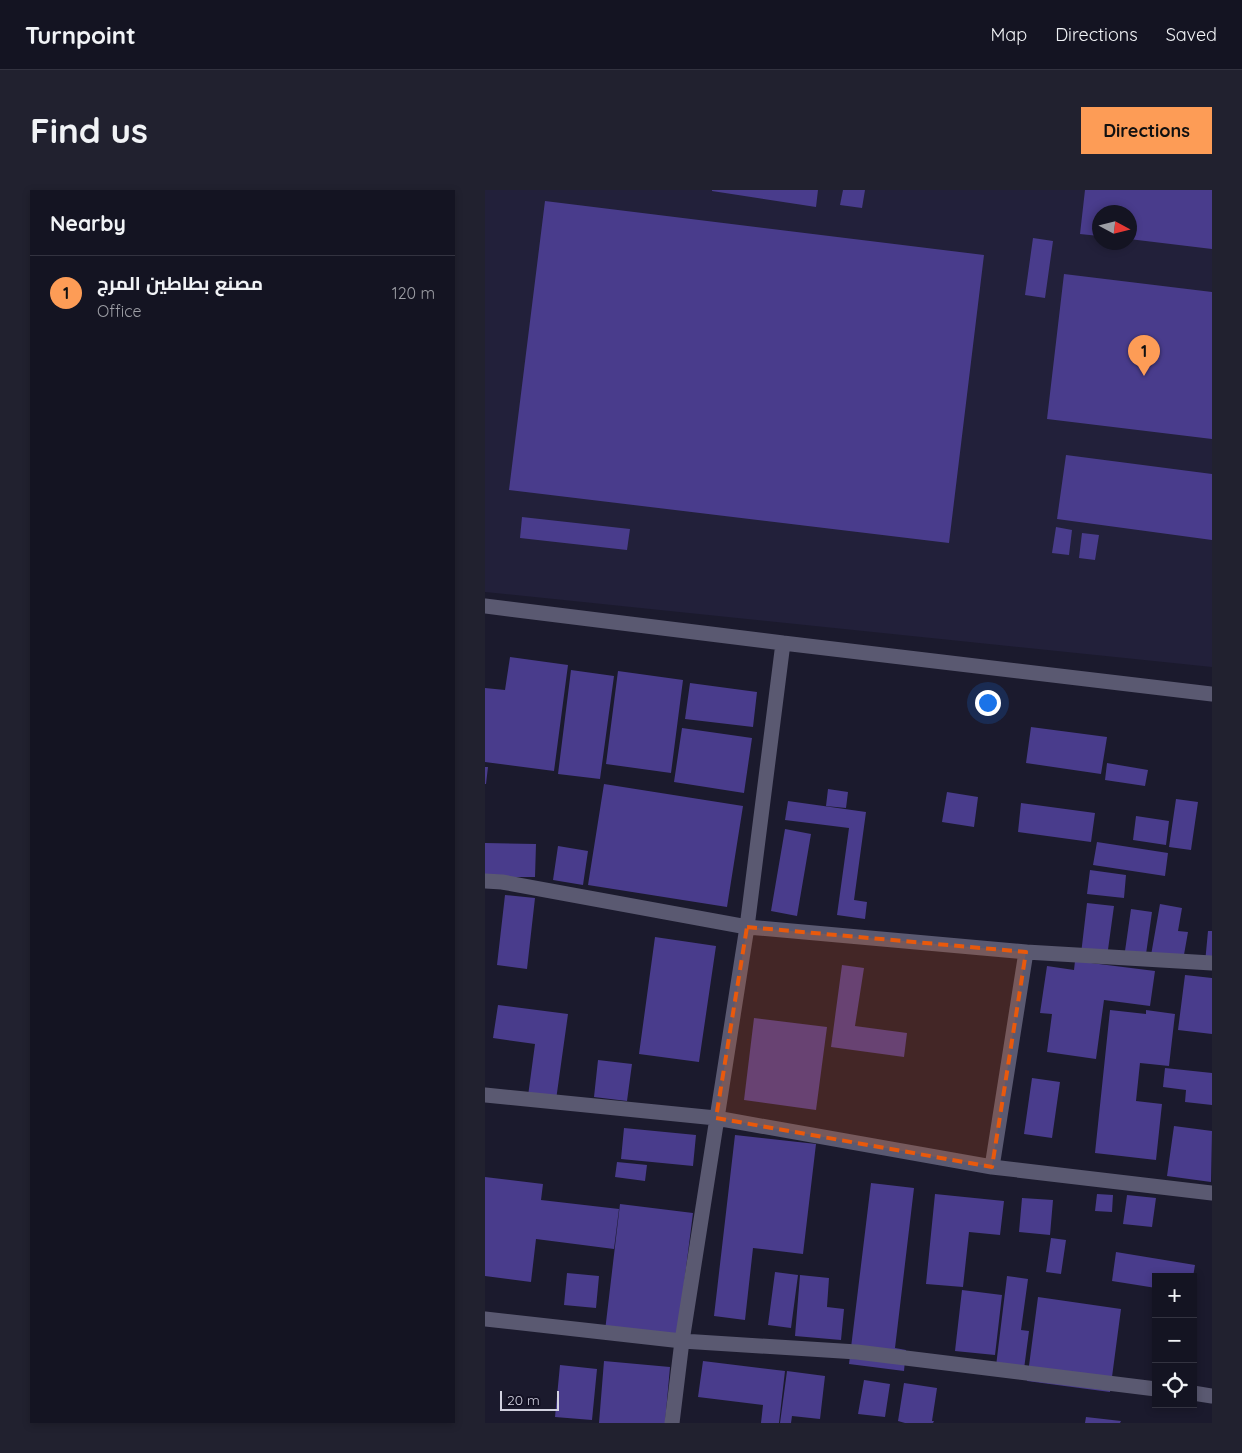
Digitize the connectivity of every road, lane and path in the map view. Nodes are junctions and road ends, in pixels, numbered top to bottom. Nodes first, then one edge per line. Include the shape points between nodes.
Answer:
1 (485, 606) edge
2 (783, 643) junction
3 (1212, 694) edge
4 (485, 881) edge
5 (747, 927) junction
6 (1026, 952) junction
7 (1212, 963) edge
8 (485, 1095) edge
9 (716, 1118) junction
10 (992, 1167) junction
11 (1212, 1193) edge
12 (485, 1319) edge
13 (682, 1341) junction
14 (1152, 1389) edge
15 (1197, 1394) edge
16 (1212, 1396) edge
17 (672, 1423) edge

1 - 2 street
2 - 3 street
2 - 5 street
4 - 5 street
5 - 6 street
5 - 9 street
6 - 7 street
6 - 10 street
8 - 9 street
9 - 10 street
9 - 13 street
10 - 11 street
12 - 13 street
13 - 14 street via 857,1352
13 - 17 street
15 - 16 street

